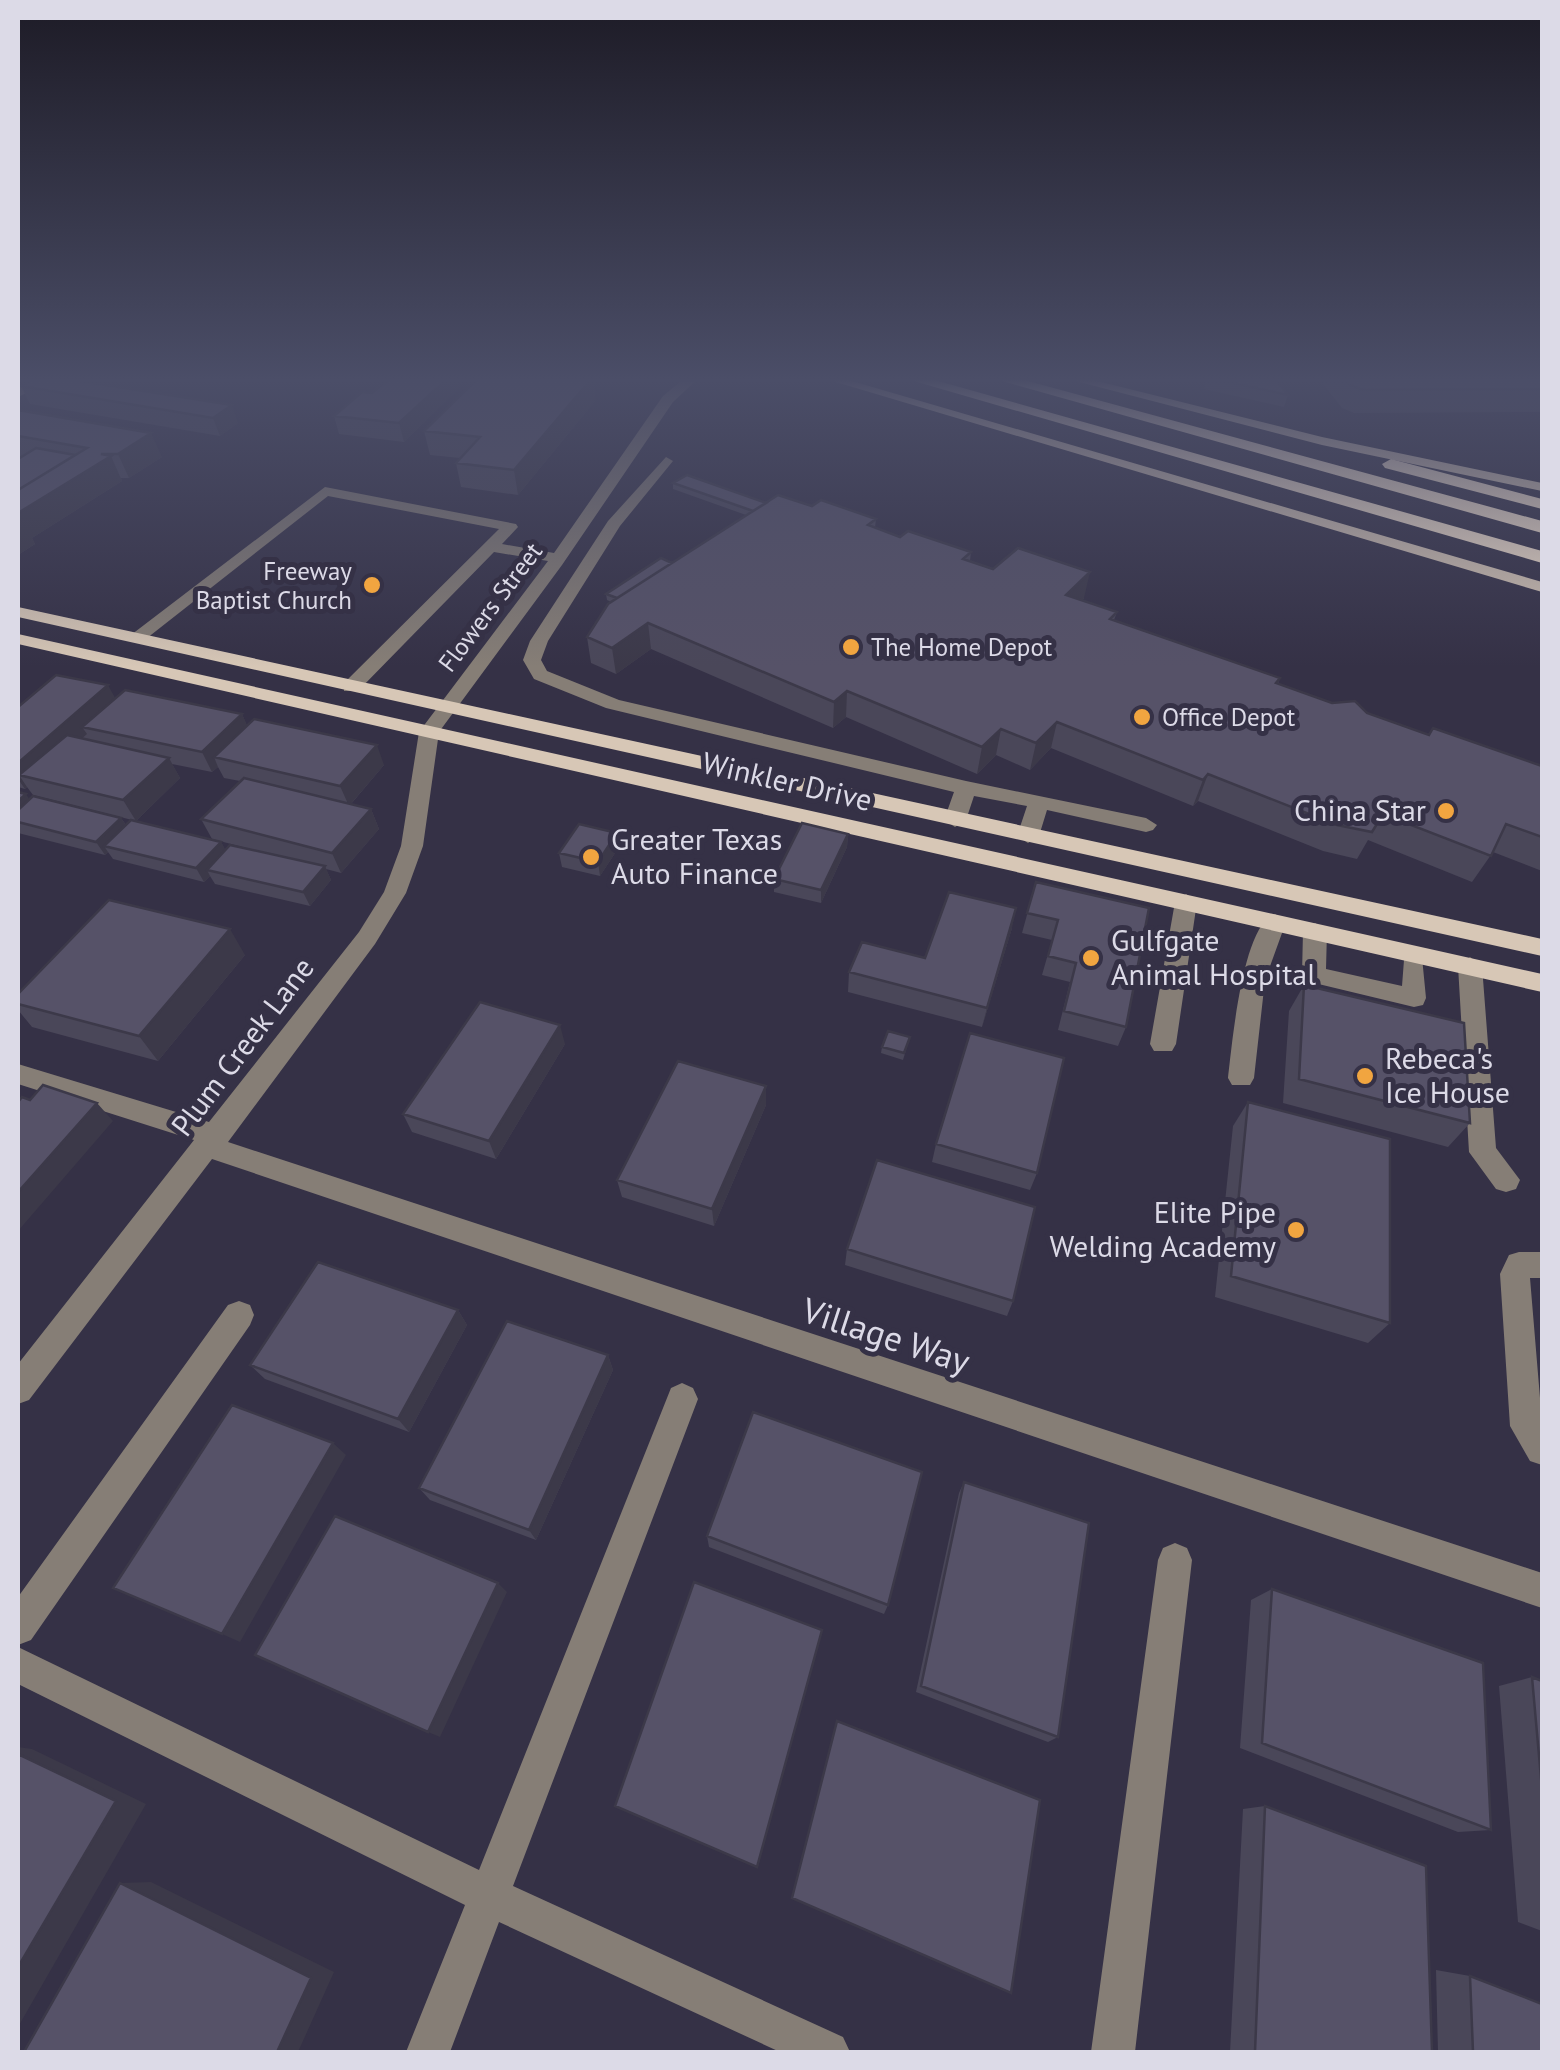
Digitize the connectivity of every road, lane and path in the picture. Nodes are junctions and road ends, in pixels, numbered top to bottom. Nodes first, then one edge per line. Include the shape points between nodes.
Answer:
1 (617, 474) edge
2 (656, 474) edge
3 (1154, 474) edge
4 (1250, 474) edge
5 (1297, 474) edge
6 (1346, 474) edge
7 (1408, 474) edge
8 (1426, 474) edge
9 (1478, 474) edge
10 (1542, 487) edge
11 (1542, 503) edge
12 (1542, 527) edge
13 (1542, 542) edge
14 (490, 547) junction
15 (1542, 556) edge
16 (558, 558) junction
17 (1542, 587) edge
18 (19, 614) edge
19 (500, 636) junction
20 (136, 638) junction
21 (18, 639) edge
22 (539, 641) junction
23 (351, 687) junction
24 (445, 708) junction
25 (429, 732) junction
26 (966, 788) junction
27 (1039, 802) junction
28 (878, 803) junction
29 (955, 820) junction
30 (1146, 825) dead end
31 (864, 830) junction
32 (1028, 836) junction
33 (1234, 881) junction
34 (1186, 902) junction
35 (1228, 912) junction
36 (1275, 922) junction
37 (1314, 931) junction
38 (1542, 948) edge
39 (1413, 953) junction
40 (1470, 966) junction
41 (1542, 967) edge
42 (1542, 983) edge
43 (1164, 1044) dead end
44 (18, 1074) edge
45 (1240, 1078) dead end
46 (213, 1141) junction
47 (1506, 1180) dead end
48 (1542, 1264) edge
49 (239, 1315) dead end
50 (18, 1389) edge
51 (682, 1398) dead end
52 (1542, 1449) edge
53 (1175, 1560) dead end
54 (1542, 1591) edge
55 (18, 1627) edge
56 (18, 1665) edge
57 (488, 1896) junction
58 (428, 2052) edge
59 (828, 2052) edge
60 (1113, 2052) edge

1 - 16 street, Flowers Street
2 - 22 street via 614,524
3 - 17 main road
4 - 15 highway
5 - 13 highway
6 - 12 highway
7 - 11 highway
8 - 11 highway
9 - 10 main road
14 - 16 street
14 - 20 street via 510,527 325,491
14 - 23 street
16 - 19 street, Flowers Street
18 - 20 main road, Winkler Drive
19 - 22 street
19 - 24 street, Flowers Street
20 - 23 main road, Winkler Drive
21 - 25 main road, Winkler Drive
22 - 26 street via 532,660 540,675 614,704
23 - 24 main road, Winkler Drive
24 - 25 street, Plum Creek Lane
24 - 28 main road, Winkler Drive
25 - 31 main road, Winkler Drive
25 - 46 street, Plum Creek Lane via 412,846 394,893
26 - 27 street
26 - 29 street
27 - 30 street
27 - 32 street
28 - 29 main road, Winkler Drive
28 - 31 main road
29 - 32 main road, Winkler Drive
31 - 34 main road, Winkler Drive
32 - 33 main road, Winkler Drive
33 - 35 main road
33 - 38 main road, Winkler Drive
34 - 35 main road, Winkler Drive
34 - 43 street
35 - 36 main road, Winkler Drive
36 - 37 main road, Winkler Drive
36 - 45 street via 1253,980
37 - 39 main road, Winkler Drive
37 - 39 street via 1314,976 1414,998
39 - 40 main road, Winkler Drive
40 - 41 main road via 1478,957 1496,957
40 - 42 main road, Winkler Drive
40 - 47 street via 1484,1152
44 - 46 street, Village Way
46 - 50 street, Plum Creek Lane
46 - 54 street, Village Way
48 - 52 street via 1519,1265 1514,1274 1526,1426
49 - 55 street
51 - 57 street
53 - 60 street
56 - 57 street
57 - 58 street
57 - 59 street

